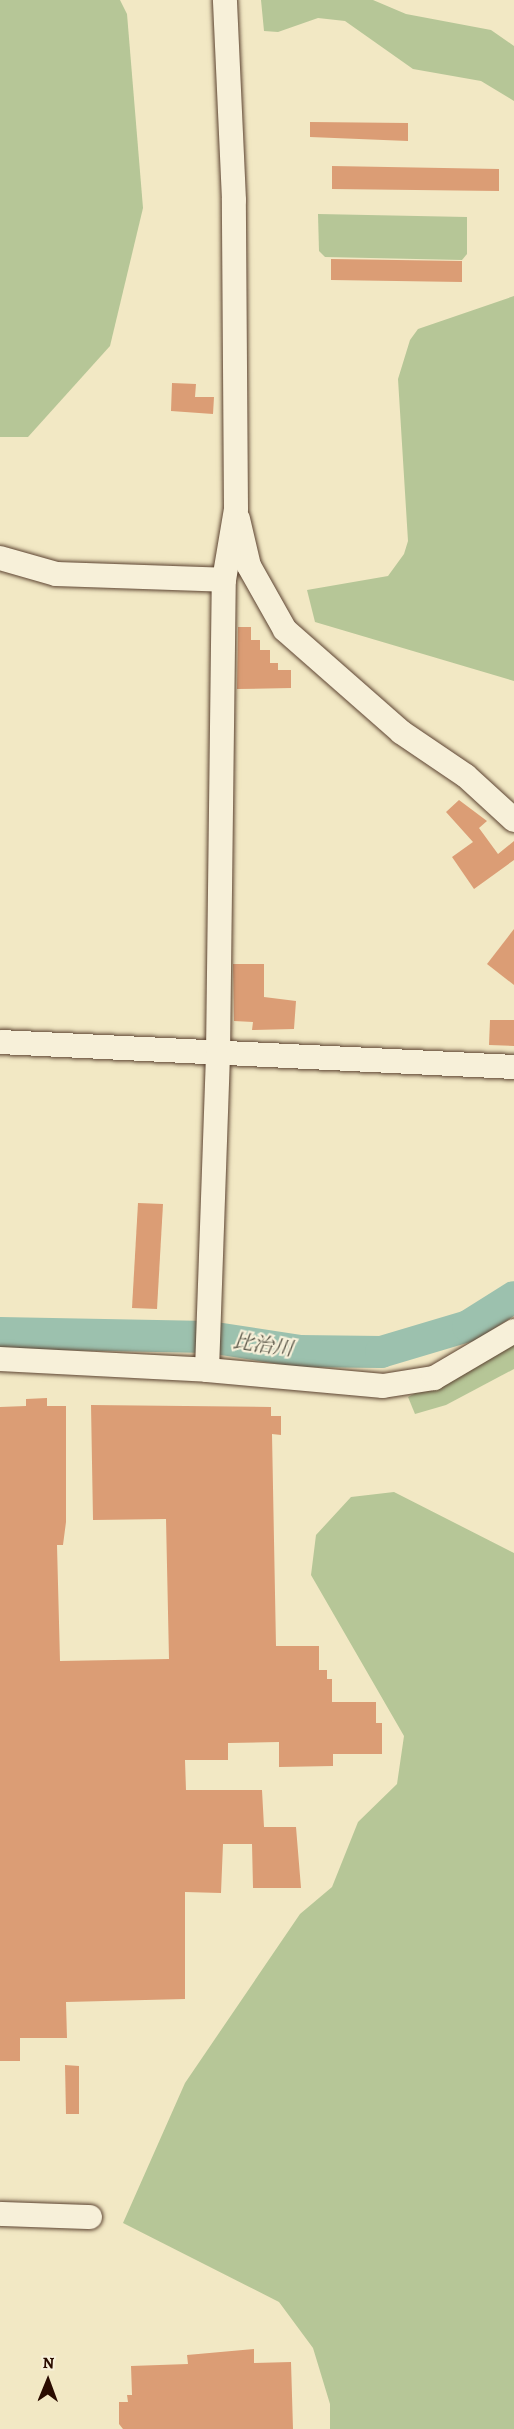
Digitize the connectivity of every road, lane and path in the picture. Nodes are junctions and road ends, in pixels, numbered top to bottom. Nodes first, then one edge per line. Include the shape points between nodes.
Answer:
1 (225, 0) edge
2 (236, 509) junction
3 (0, 558) edge
4 (224, 580) junction
5 (514, 820) edge
6 (0, 1042) edge
7 (218, 1054) junction
8 (514, 1067) edge
9 (514, 1331) edge
10 (0, 1359) edge
11 (207, 1370) junction
12 (0, 2214) edge
13 (90, 2217) dead end

1 - 2 street via 234,200
2 - 4 street
2 - 5 street via 249,566 285,630 392,725 466,776
3 - 4 street via 56,574
4 - 7 street
6 - 7 street
7 - 8 street
7 - 11 street
9 - 11 street via 434,1378 382,1386
10 - 11 street
12 - 13 street

